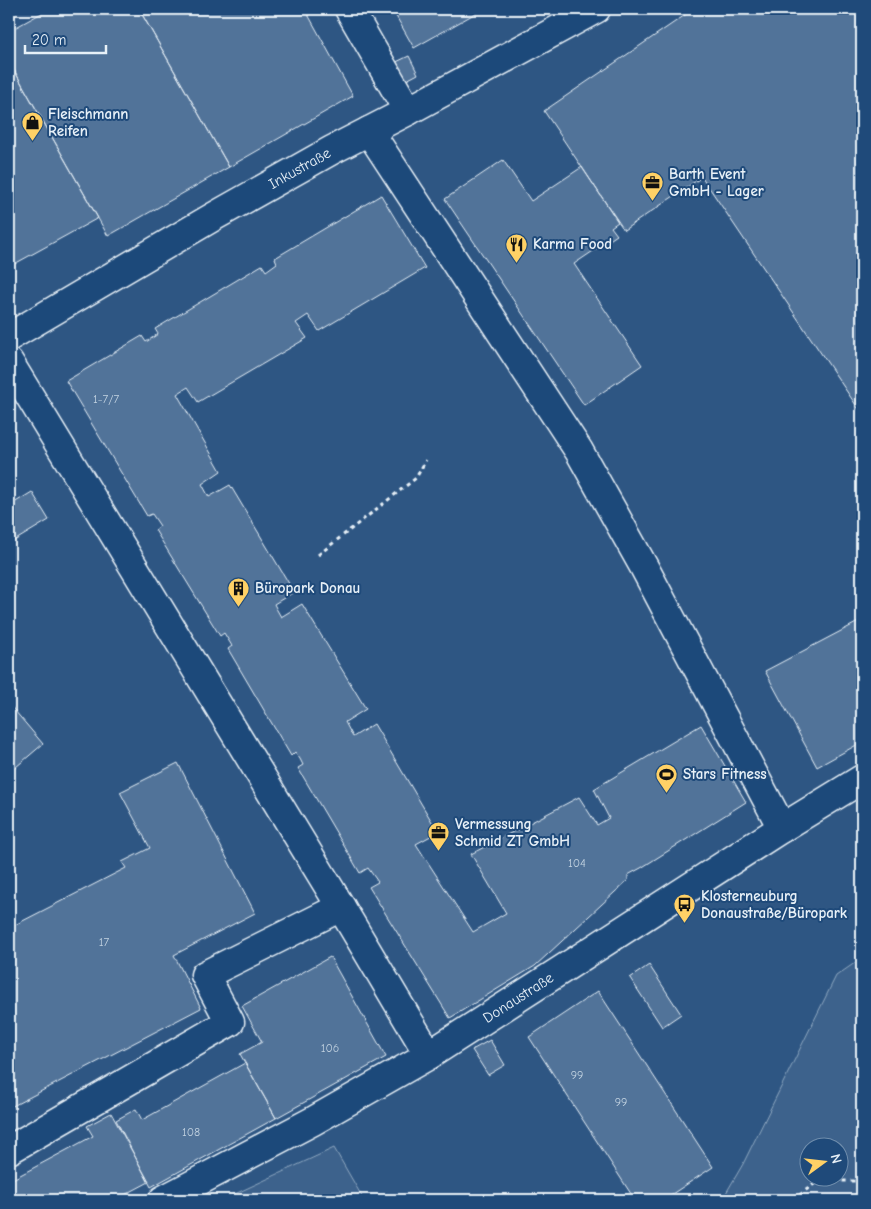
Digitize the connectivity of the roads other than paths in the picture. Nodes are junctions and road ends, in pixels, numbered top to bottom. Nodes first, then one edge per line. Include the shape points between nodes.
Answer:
1 (349, 9) edge
2 (596, 9) edge
3 (555, 18) edge
4 (408, 111) junction
5 (369, 131) junction
6 (9, 337) edge
7 (9, 362) edge
8 (862, 779) edge
9 (782, 828) junction
10 (341, 907) junction
11 (429, 1055) junction
12 (9, 1150) edge
13 (163, 1200) edge

1 - 4 street
2 - 3 street, Inkustraße
3 - 4 street, Inkustraße
4 - 5 street, Inkustraße
5 - 6 street, Inkustraße via 213,217
5 - 9 street via 579,451
7 - 10 street
8 - 9 street, Donaustraße
9 - 11 street, Donaustraße
10 - 11 street
10 - 12 street via 205,975 230,1022
11 - 13 street, Donaustraße

